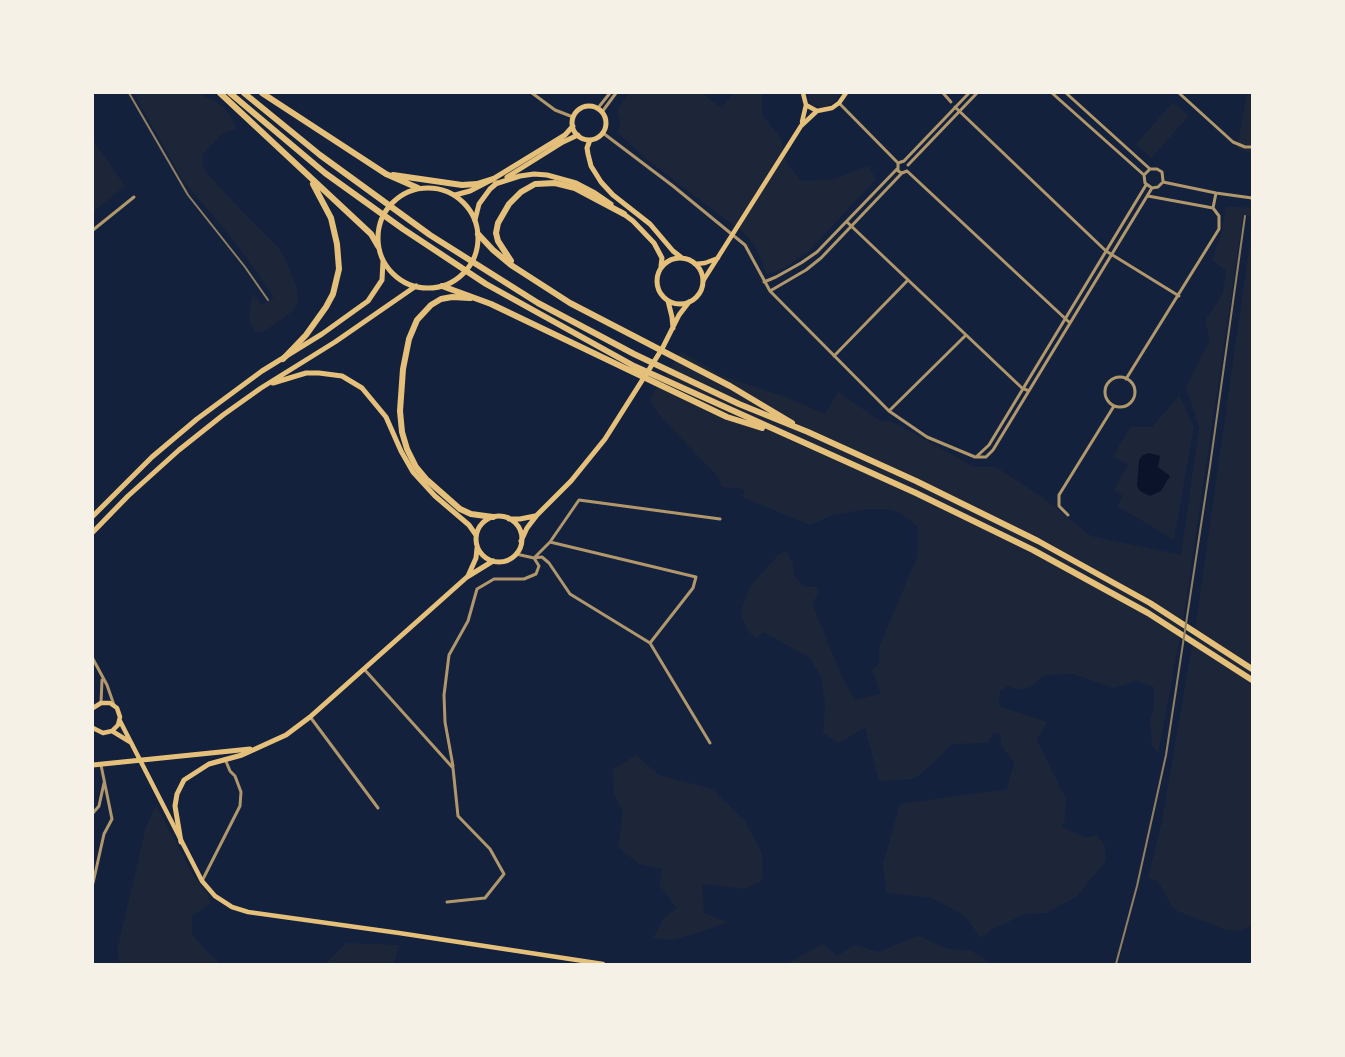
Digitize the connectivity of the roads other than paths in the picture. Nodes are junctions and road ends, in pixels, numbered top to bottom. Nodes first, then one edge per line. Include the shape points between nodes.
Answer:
1 (220, 93) edge
2 (230, 93) edge
3 (244, 93) edge
4 (262, 93) edge
5 (532, 93) edge
6 (610, 93) edge
7 (616, 93) edge
8 (803, 93) edge
9 (846, 93) edge
10 (943, 93) edge
11 (969, 93) edge
12 (977, 93) edge
13 (1052, 93) edge
14 (1066, 93) edge
15 (1179, 93) edge
16 (951, 102) dead end
17 (839, 103) junction
18 (806, 105) junction
19 (955, 107) junction
20 (600, 110) junction
21 (817, 111) junction
22 (960, 111) junction
23 (573, 117) junction
24 (573, 126) junction
25 (801, 126) junction
26 (603, 133) junction
27 (578, 135) junction
28 (590, 140) junction
29 (1252, 147) edge
30 (904, 161) junction
31 (898, 163) junction
32 (908, 165) junction
33 (897, 169) junction
34 (1150, 169) junction
35 (907, 171) junction
36 (902, 172) junction
37 (306, 174) junction
38 (386, 174) junction
39 (1144, 175) junction
40 (494, 182) junction
41 (1163, 182) junction
42 (1146, 185) junction
43 (418, 188) junction
44 (1152, 188) junction
45 (1216, 193) junction
46 (455, 195) junction
47 (1148, 196) junction
48 (134, 197) dead end
49 (1252, 198) edge
50 (1213, 208) junction
51 (624, 214) junction
52 (475, 220) junction
53 (847, 222) junction
54 (852, 226) junction
55 (93, 230) edge
56 (478, 234) junction
57 (378, 246) junction
58 (1106, 251) junction
59 (1112, 255) junction
60 (719, 257) junction
61 (682, 258) junction
62 (383, 261) junction
63 (695, 264) junction
64 (661, 266) junction
65 (535, 280) junction
66 (908, 280) junction
67 (703, 281) junction
68 (764, 282) junction
69 (416, 286) junction
70 (442, 286) junction
71 (770, 291) junction
72 (1179, 296) junction
73 (668, 301) junction
74 (689, 302) junction
75 (491, 304) junction
76 (1065, 319) junction
77 (1071, 323) junction
78 (673, 330) junction
79 (966, 335) junction
80 (834, 357) junction
81 (283, 358) junction
82 (1126, 379) junction
83 (261, 388) junction
84 (1022, 388) junction
85 (1029, 391) junction
86 (1114, 406) junction
87 (889, 411) junction
88 (808, 432) junction
89 (804, 442) junction
90 (975, 457) junction
91 (537, 515) junction
92 (1068, 515) dead end
93 (93, 516) edge
94 (493, 517) junction
95 (508, 519) junction
96 (720, 519) dead end
97 (93, 532) edge
98 (476, 535) junction
99 (521, 541) junction
100 (550, 542) junction
101 (477, 546) junction
102 (516, 554) junction
103 (534, 558) junction
104 (493, 561) junction
105 (467, 577) junction
106 (650, 643) junction
107 (93, 659) edge
108 (364, 669) junction
109 (1252, 669) edge
110 (102, 678) junction
111 (1252, 680) edge
112 (101, 703) junction
113 (114, 705) junction
114 (93, 708) edge
115 (310, 717) junction
116 (120, 722) junction
117 (93, 728) edge
118 (112, 731) junction
119 (130, 742) junction
120 (710, 743) dead end
121 (257, 748) junction
122 (225, 759) junction
123 (96, 764) edge
124 (453, 768) junction
125 (104, 781) junction
126 (378, 808) dead end
127 (93, 813) edge
128 (181, 842) junction
129 (202, 881) junction
130 (93, 883) edge
131 (447, 902) dead end
132 (603, 964) edge

1 - 37 highway
2 - 89 highway via 296,150 486,284 633,366
3 - 88 highway via 430,235 538,303 634,354
4 - 38 highway
5 - 23 street via 555,110
6 - 20 street
7 - 20 street
8 - 18 main road
9 - 17 main road
10 - 16 street
11 - 19 street
12 - 22 street
13 - 39 street
14 - 34 street
15 - 29 street via 1233,142
17 - 21 main road
17 - 31 street
18 - 21 main road
18 - 25 main road
19 - 22 street
19 - 30 street
20 - 23 main road via 584,107
20 - 26 main road via 606,122
21 - 25 main road
22 - 32 street
22 - 58 street
23 - 24 main road
24 - 27 main road
24 - 40 main road
25 - 60 main road
26 - 28 main road
26 - 68 street via 737,237 752,255
27 - 28 main road
27 - 40 main road
28 - 61 main road via 587,148 591,166 601,182
30 - 31 street
30 - 32 street
31 - 33 street
32 - 35 street
33 - 36 street
33 - 53 street
34 - 39 street
34 - 41 street via 1162,172
35 - 36 street
35 - 76 street
36 - 54 street
37 - 57 highway via 371,234
37 - 81 highway via 331,218 339,269 326,307
38 - 40 highway via 462,185
38 - 43 highway
39 - 42 street
40 - 46 main road
40 - 51 main road via 534,174 561,178 595,193
40 - 52 main road via 479,204
41 - 44 street
41 - 45 street
42 - 44 street
42 - 58 street
43 - 46 main road via 431,187
43 - 57 main road via 401,195 386,210 379,226
44 - 47 street
45 - 49 street
45 - 50 street
46 - 52 main road
47 - 50 street
47 - 59 street
48 - 55 street
50 - 72 street via 1219,216 1219,229
51 - 64 main road via 660,252
51 - 65 highway via 574,188 555,183 535,184 520,192 501,215 496,233 509,259
52 - 56 main road
53 - 54 street
53 - 68 street via 817,252
54 - 66 street
54 - 71 street via 806,270
56 - 65 highway via 493,250
56 - 70 main road via 477,251 469,266
57 - 62 main road
58 - 59 street
58 - 76 street
59 - 72 street
59 - 77 street
60 - 63 main road
60 - 67 main road
61 - 63 main road
61 - 64 main road
62 - 69 main road via 403,282
62 - 81 main road via 382,280 368,301
63 - 67 main road
64 - 73 main road via 656,281 661,296
65 - 88 highway via 570,303 730,386
66 - 79 street
66 - 80 street
67 - 74 main road via 700,292
68 - 71 street
69 - 70 main road
69 - 83 main road
70 - 75 highway
71 - 80 street
72 - 82 street
73 - 74 main road
73 - 78 main road
74 - 78 main road
75 - 89 highway via 727,417
75 - 94 highway via 452,297 441,299 423,312 409,339 399,404 402,432 416,467 460,509
76 - 77 street
76 - 84 street
77 - 85 street
78 - 91 main road via 587,463
79 - 84 street
79 - 87 street
80 - 87 street
81 - 93 main road via 197,419
82 - 86 street via 1133,386 1134,396 1124,406
82 - 86 street via 1117,378 1106,386 1105,395
83 - 97 main road via 179,450
83 - 98 main road via 306,373 353,381 380,408 406,461 419,478
84 - 85 street
84 - 90 street via 989,445
85 - 90 street via 993,450 986,457
86 - 92 street via 1059,495 1059,506
87 - 90 street via 927,437
88 - 109 highway via 971,507 1105,577
89 - 111 highway via 998,532 1101,586
91 - 95 main road
91 - 99 main road
94 - 95 main road
94 - 98 main road via 482,524
95 - 99 main road via 519,528
96 - 100 street via 579,500
98 - 101 main road
99 - 102 main road
100 - 103 street
100 - 106 street via 696,577 693,588
101 - 104 main road via 483,556
101 - 105 main road
102 - 103 street
102 - 104 main road via 505,561
103 - 106 street via 542,557 549,562 570,594
103 - 124 street via 539,566 536,574 524,579 494,579 477,589 468,621 449,655 444,695
104 - 105 main road
105 - 108 main road
106 - 120 street
107 - 110 street
108 - 115 main road
108 - 124 street
110 - 112 street
110 - 113 street
112 - 113 main road
112 - 114 main road
113 - 116 main road
115 - 121 main road via 286,735
115 - 126 street
116 - 118 main road
116 - 119 main road
117 - 118 main road via 103,733
118 - 119 main road
119 - 128 main road
121 - 122 main road
121 - 123 main road
122 - 128 main road via 195,772 180,786 175,806
122 - 129 street via 236,776 240,806
123 - 125 street
124 - 131 street via 458,816 490,849 504,874 485,898
125 - 127 street via 99,806
125 - 130 street via 112,819 104,834
128 - 129 main road
129 - 132 main road via 221,900 248,912

